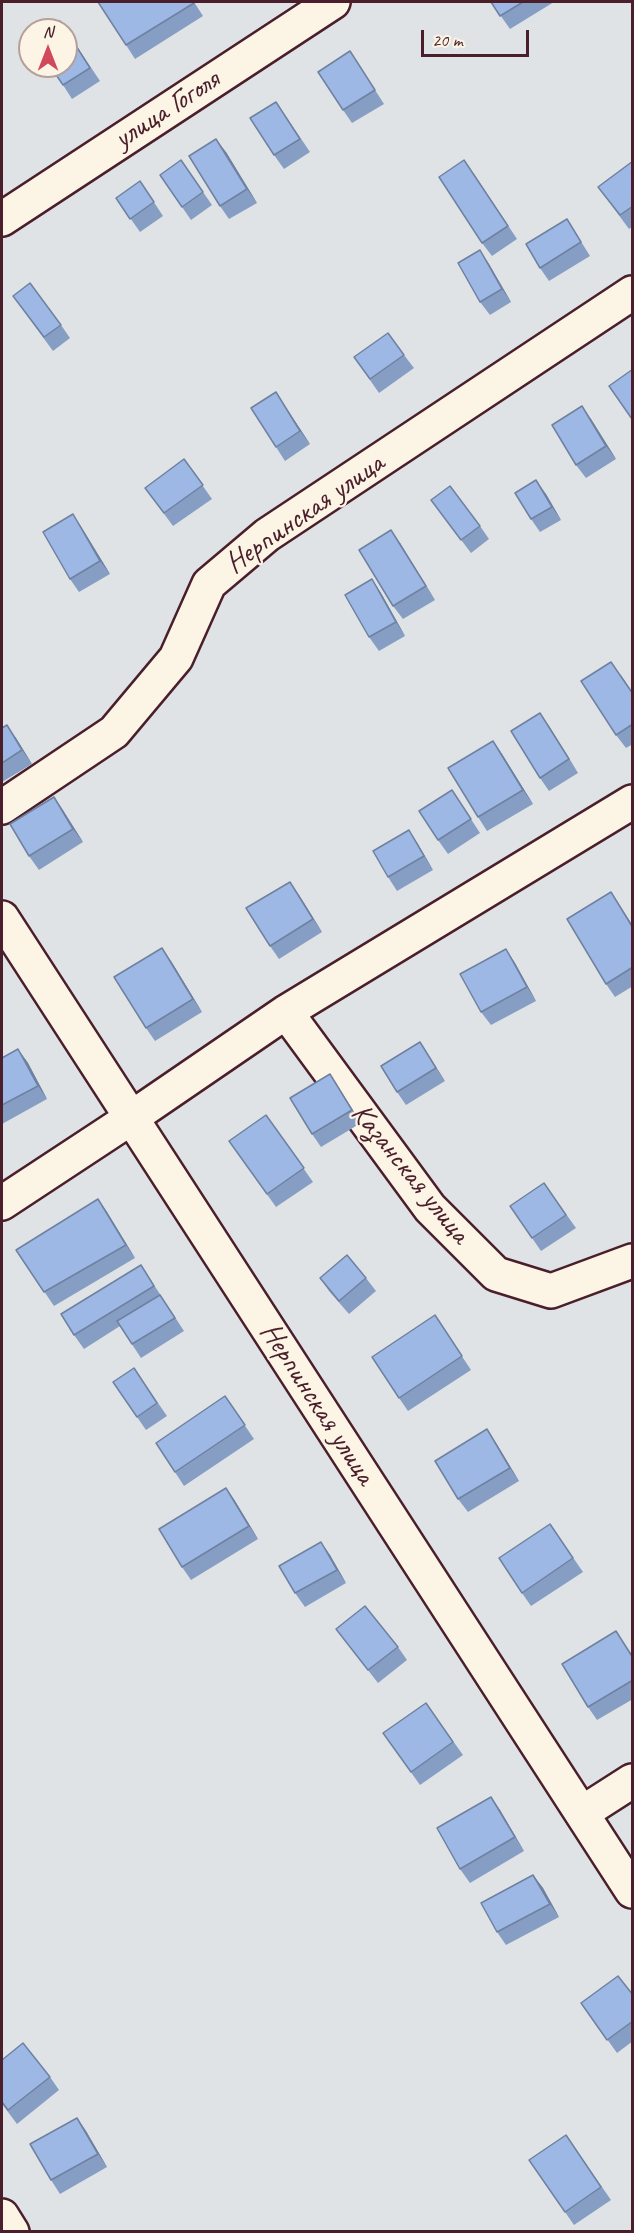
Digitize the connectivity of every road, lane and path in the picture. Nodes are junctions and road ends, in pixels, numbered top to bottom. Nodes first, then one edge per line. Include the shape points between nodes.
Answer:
1 (333, 2) edge
2 (2, 219) edge
3 (633, 293) edge
4 (633, 802) edge
5 (2, 807) edge
6 (2, 918) edge
7 (286, 1011) junction
8 (131, 1118) junction
9 (2, 1203) edge
10 (633, 1261) edge
11 (633, 1781) edge
12 (582, 1813) junction
13 (633, 1891) edge
14 (2, 2216) edge
15 (12, 2232) edge

1 - 2 street, улица Гоголя
3 - 5 street, Нерпинская улица via 267,536 209,584 176,658 114,732
4 - 7 street
6 - 8 street, Нерпинская улица
7 - 8 street
7 - 10 street, Казанская улица via 429,1208 496,1274 551,1291
8 - 9 street
8 - 12 street, Нерпинская улица
11 - 12 street
12 - 13 street, Нерпинская улица
14 - 15 street

